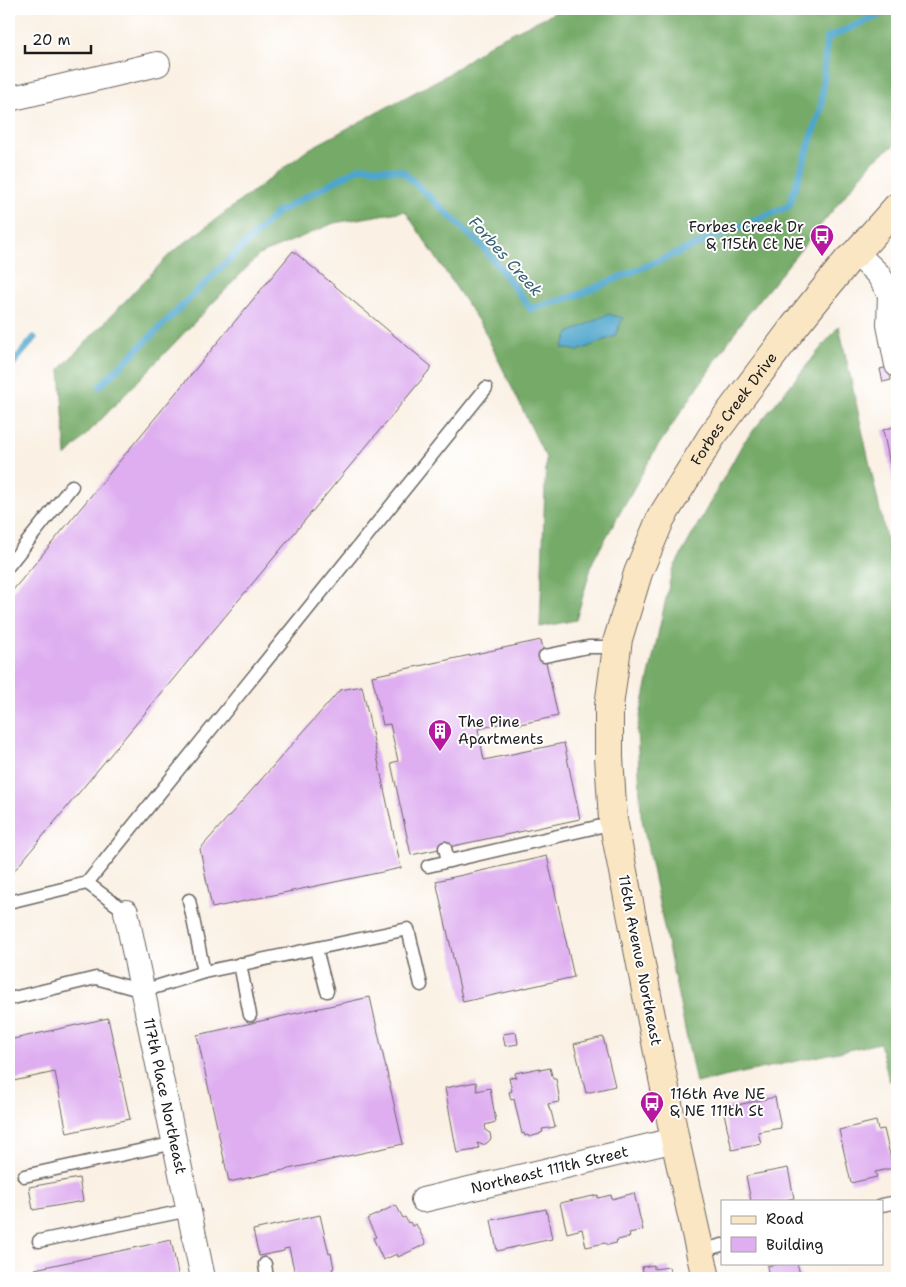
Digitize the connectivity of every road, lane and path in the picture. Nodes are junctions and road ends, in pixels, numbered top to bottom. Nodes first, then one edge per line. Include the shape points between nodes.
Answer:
1 (158, 64) dead end
2 (9, 99) edge
3 (897, 207) edge
4 (856, 253) junction
5 (893, 325) edge
6 (897, 365) edge
7 (486, 388) dead end
8 (72, 486) dead end
9 (9, 565) edge
10 (617, 643) junction
11 (545, 656) dead end
12 (614, 823) junction
13 (445, 848) dead end
14 (448, 861) junction
15 (428, 866) dead end
16 (86, 883) junction
17 (189, 900) dead end
18 (9, 902) edge
19 (126, 912) joint
20 (316, 948) junction
21 (240, 964) junction
22 (204, 972) junction
23 (421, 985) dead end
24 (143, 991) junction
25 (327, 991) dead end
26 (9, 999) edge
27 (250, 1015) dead end
28 (675, 1140) junction
29 (175, 1143) junction
30 (24, 1176) dead end
31 (423, 1200) dead end
32 (897, 1202) edge
33 (884, 1205) edge
34 (189, 1210) junction
35 (39, 1242) dead end
36 (711, 1248) edge
37 (266, 1264) dead end
38 (203, 1278) edge
39 (267, 1278) edge
40 (706, 1278) edge

1 - 2 street
3 - 4 street, Forbes Creek Drive
4 - 5 street via 878,274 890,294
4 - 10 street, Forbes Creek Drive via 794,326 718,428 661,518 638,573
5 - 6 street
7 - 16 lane
8 - 9 lane
10 - 11 lane
10 - 12 street, 116th Avenue Northeast via 610,706 609,757
12 - 14 lane
12 - 28 street, 116th Avenue Northeast
13 - 14 lane
14 - 15 lane
16 - 18 lane
16 - 19 lane
17 - 22 lane
19 - 24 street, 117th Place Northeast
20 - 21 lane
20 - 23 lane via 408,929
20 - 25 lane
21 - 22 lane
21 - 27 lane
22 - 24 lane
24 - 26 lane via 96,978
24 - 29 street, 117th Place Northeast
28 - 31 street, Northeast 111th Street
28 - 36 street, 116th Avenue Northeast
29 - 30 lane
29 - 34 street, 117th Place Northeast
32 - 33 lane
34 - 35 lane
34 - 38 street, 117th Place Northeast
36 - 40 street, 116th Avenue Northeast
37 - 39 lane

